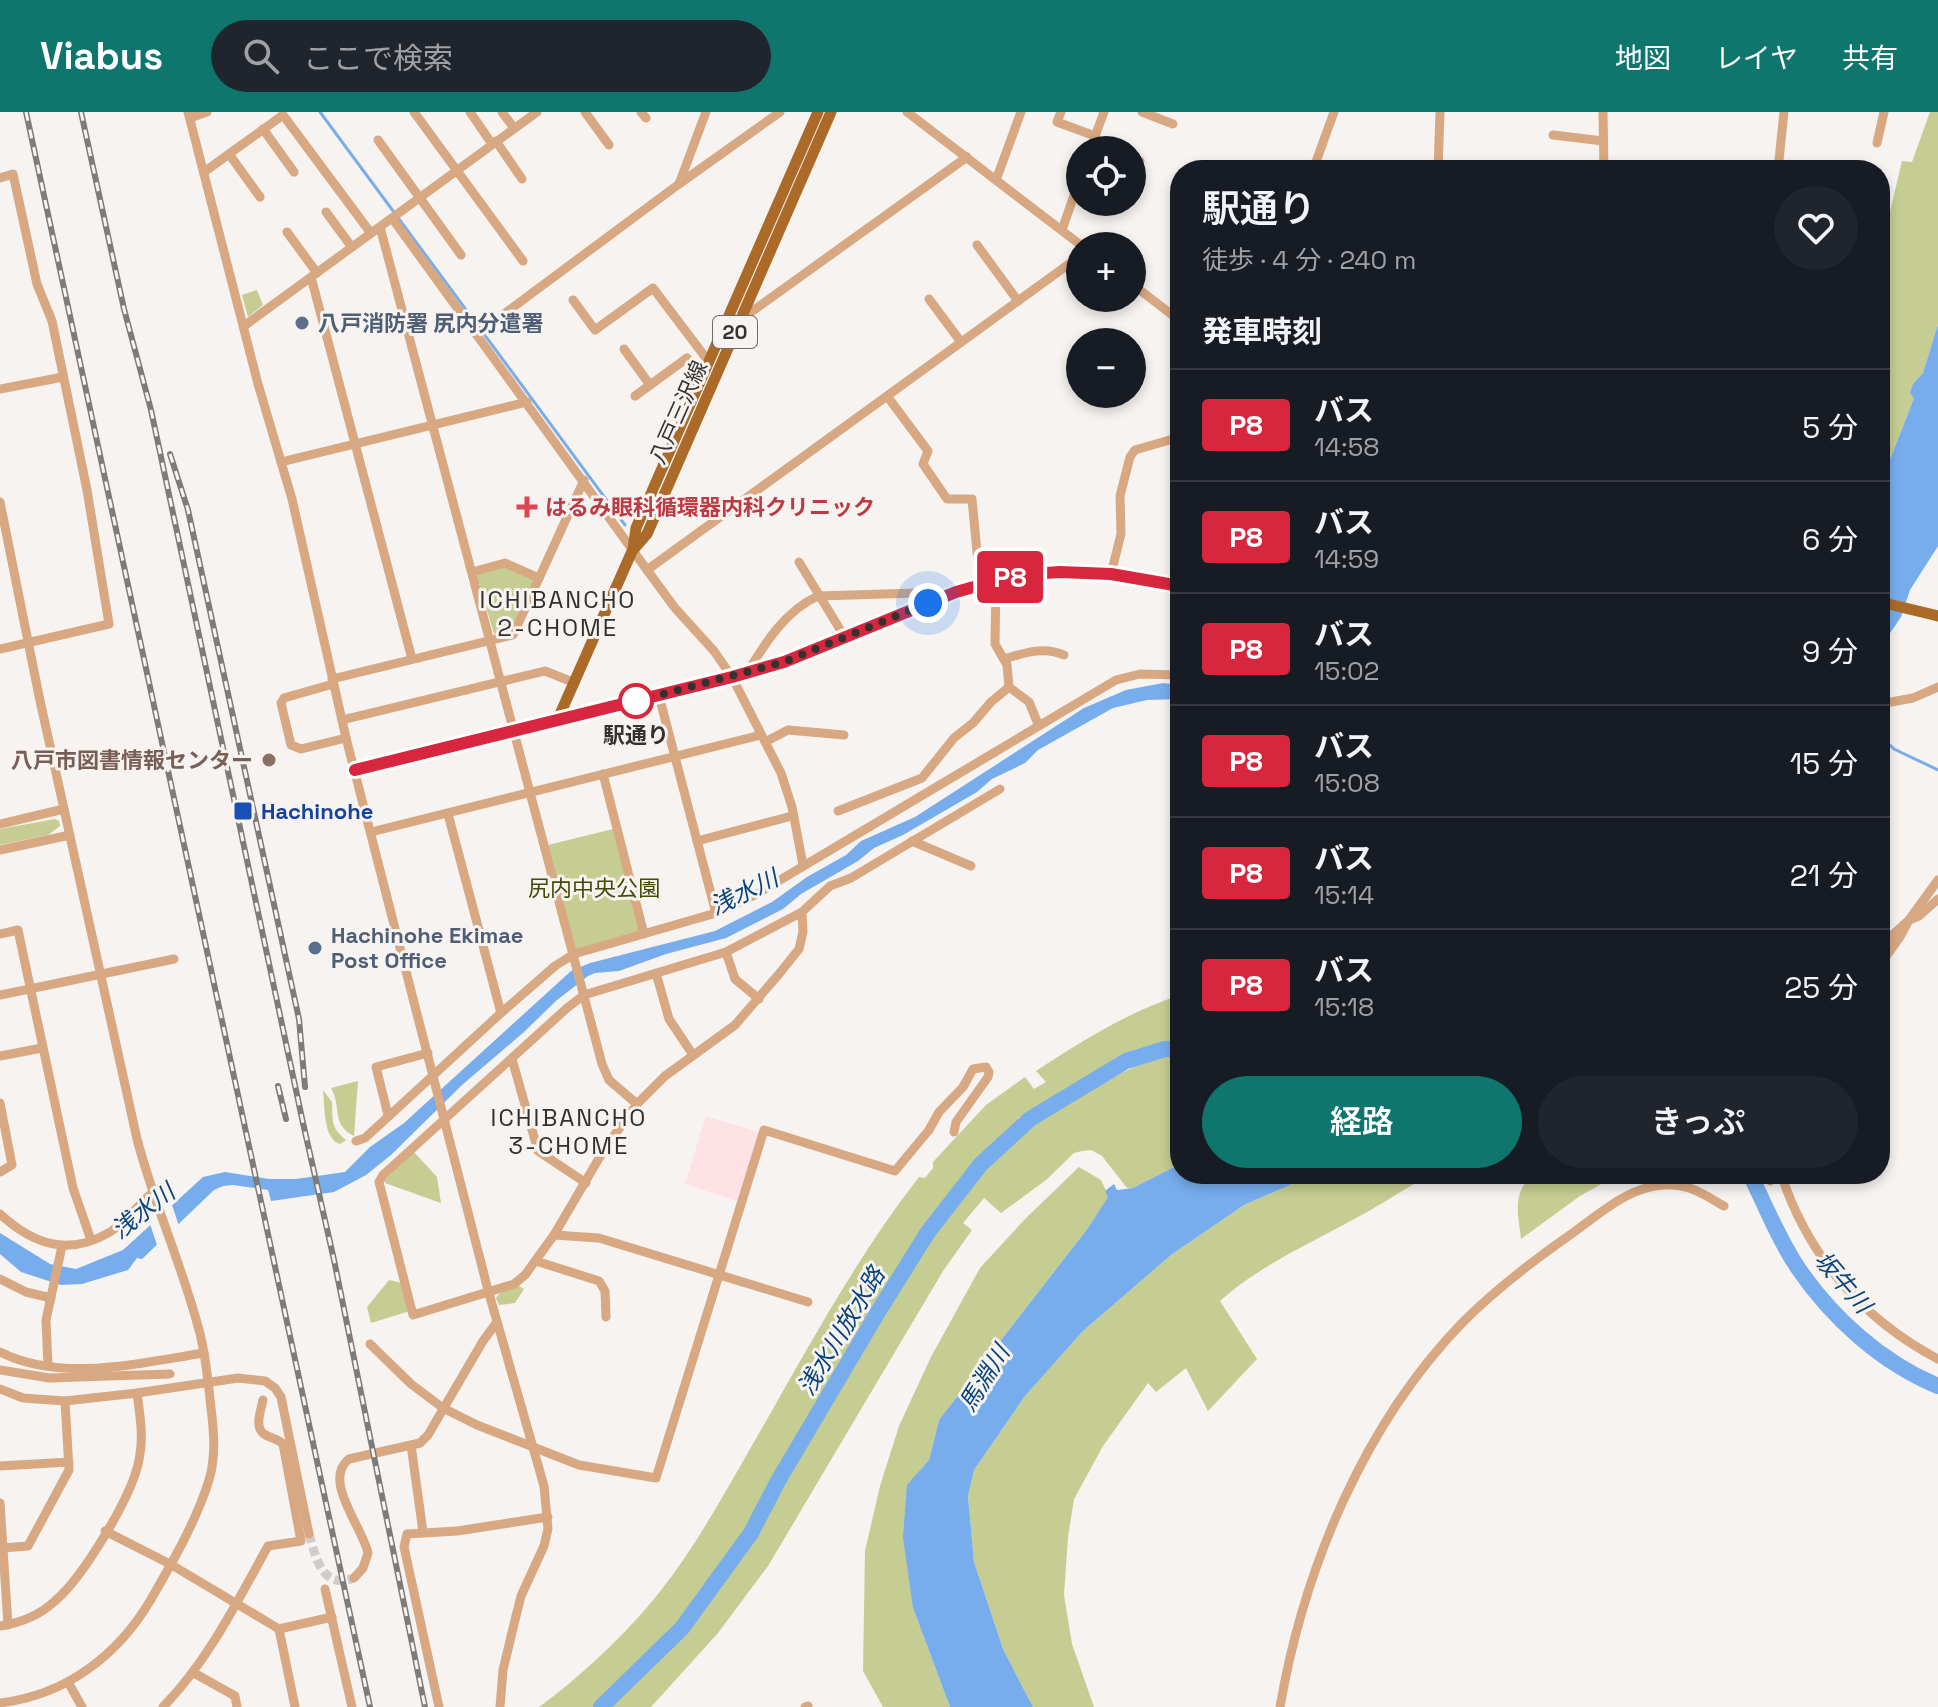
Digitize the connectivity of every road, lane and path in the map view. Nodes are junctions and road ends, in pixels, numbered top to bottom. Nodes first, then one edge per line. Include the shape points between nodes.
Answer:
1 (207, 112) edge
2 (414, 112) edge
3 (470, 112) edge
4 (502, 112) edge
5 (537, 112) edge
6 (585, 112) edge
7 (706, 112) edge
8 (780, 112) edge
9 (818, 112) edge
10 (831, 112) edge
11 (907, 112) edge
12 (1021, 112) edge
13 (1061, 112) edge
14 (1104, 112) edge
15 (1142, 112) edge
16 (1334, 112) edge
17 (1440, 112) edge
18 (1603, 112) edge
19 (1784, 112) edge
20 (1884, 112) edge
21 (285, 113) edge
22 (189, 115) edge
23 (1173, 124) dead end
24 (514, 128) junction
25 (263, 129) junction
26 (1553, 135) dead end
27 (1080, 136) edge
28 (1095, 136) edge
29 (378, 140) dead end
30 (1603, 141) junction
31 (494, 142) junction
32 (1877, 143) dead end
33 (609, 145) dead end
34 (229, 154) junction
35 (967, 157) junction
36 (1317, 160) edge
37 (1438, 160) edge
38 (1604, 160) edge
39 (1779, 160) edge
40 (456, 169) junction
41 (204, 172) junction
42 (294, 172) dead end
43 (0, 178) edge
44 (522, 179) dead end
45 (996, 180) junction
46 (679, 184) junction
47 (260, 197) dead end
48 (420, 198) junction
49 (326, 212) dead end
50 (395, 216) junction
51 (1067, 216) edge
52 (375, 230) junction
53 (1062, 230) junction
54 (287, 232) dead end
55 (1066, 233) edge
56 (977, 245) dead end
57 (351, 246) junction
58 (461, 255) dead end
59 (523, 261) dead end
60 (1066, 266) edge
61 (314, 275) junction
62 (1146, 295) edge
63 (929, 299) dead end
64 (573, 300) dead end
65 (1018, 301) junction
66 (1170, 313) edge
67 (740, 320) junction
68 (244, 326) junction
69 (477, 334) junction
70 (961, 342) junction
71 (624, 349) dead end
72 (709, 362) junction
73 (63, 377) junction
74 (702, 377) junction
75 (650, 385) junction
76 (0, 389) edge
77 (635, 396) dead end
78 (887, 396) junction
79 (527, 402) junction
80 (432, 425) junction
81 (1170, 440) edge
82 (356, 444) junction
83 (281, 462) junction
84 (584, 480) junction
85 (0, 502) edge
86 (633, 549) junction
87 (799, 562) dead end
88 (647, 570) junction
89 (472, 572) junction
90 (1111, 574) junction
91 (539, 578) junction
92 (996, 580) junction
93 (980, 584) junction
94 (1170, 584) edge
95 (956, 592) junction
96 (818, 596) junction
97 (1890, 604) edge
98 (1938, 616) edge
99 (844, 636) junction
100 (490, 640) junction
101 (30, 642) junction
102 (0, 649) edge
103 (1064, 655) dead end
104 (412, 659) junction
105 (1004, 659) junction
106 (747, 673) junction
107 (1170, 675) edge
108 (732, 677) junction
109 (501, 681) junction
110 (333, 682) junction
111 (575, 683) junction
112 (1009, 687) junction
113 (1938, 687) edge
114 (659, 696) junction
115 (1890, 702) edge
116 (342, 720) junction
117 (557, 721) junction
118 (1038, 724) junction
119 (514, 731) junction
120 (844, 735) dead end
121 (346, 738) junction
122 (763, 738) junction
123 (674, 757) junction
124 (355, 770) junction
125 (603, 774) junction
126 (1000, 789) dead end
127 (531, 792) junction
128 (64, 809) junction
129 (838, 811) dead end
130 (448, 814) junction
131 (792, 816) junction
132 (0, 824) edge
133 (371, 832) junction
134 (70, 835) junction
135 (697, 841) junction
136 (912, 841) junction
137 (0, 850) edge
138 (803, 865) junction
139 (971, 866) dead end
140 (1938, 880) edge
141 (1938, 899) edge
142 (802, 912) junction
143 (716, 913) junction
144 (1909, 920) junction
145 (0, 934) edge
146 (644, 934) junction
147 (1890, 937) edge
148 (1890, 951) edge
149 (726, 952) junction
150 (574, 954) junction
151 (174, 959) dead end
152 (656, 973) junction
153 (101, 974) junction
154 (29, 988) junction
155 (583, 993) junction
156 (0, 995) edge
157 (759, 999) junction
158 (501, 1013) junction
159 (42, 1048) junction
160 (428, 1053) junction
161 (693, 1055) junction
162 (0, 1056) edge
163 (512, 1059) junction
164 (434, 1077) junction
165 (0, 1103) edge
166 (637, 1104) junction
167 (388, 1115) junction
168 (444, 1116) junction
169 (954, 1132) dead end
170 (356, 1141) dead end
171 (0, 1172) edge
172 (586, 1183) junction
173 (1785, 1184) edge
174 (152, 1193) junction
175 (1724, 1206) dead end
176 (0, 1214) edge
177 (554, 1235) junction
178 (91, 1240) junction
179 (62, 1246) junction
180 (536, 1261) junction
181 (718, 1274) junction
182 (0, 1279) edge
183 (488, 1290) junction
184 (52, 1293) junction
185 (808, 1302) dead end
186 (606, 1317) dead end
187 (497, 1322) junction
188 (370, 1344) dead end
189 (0, 1352) edge
190 (204, 1353) junction
191 (1938, 1359) edge
192 (48, 1366) junction
193 (0, 1370) edge
194 (170, 1374) dead end
195 (208, 1381) junction
196 (0, 1389) edge
197 (137, 1393) junction
198 (263, 1400) dead end
199 (65, 1401) junction
200 (443, 1408) junction
201 (411, 1445) junction
202 (534, 1448) junction
203 (69, 1462) junction
204 (0, 1466) edge
205 (0, 1503) edge
206 (548, 1517) junction
207 (105, 1531) junction
208 (423, 1532) junction
209 (309, 1534) tunnel mouth
210 (3, 1548) junction
211 (170, 1564) junction
212 (354, 1578) dead end
213 (325, 1589) dead end
214 (235, 1605) junction
215 (332, 1617) junction
216 (4, 1626) edge
217 (279, 1629) junction
218 (194, 1673) junction
219 (68, 1682) junction
220 (0, 1703) edge
221 (82, 1707) edge
222 (163, 1707) edge
223 (237, 1707) edge
224 (295, 1707) edge
225 (352, 1707) edge
226 (439, 1707) edge
227 (500, 1707) edge
228 (1280, 1707) edge

1 - 22 street
2 - 40 street
3 - 31 street
4 - 24 street
5 - 24 street
6 - 33 street
7 - 46 street
8 - 46 street
9 - 72 main road, 八戸三沢線 / 20
10 - 67 main road, 八戸三沢線 / 20
11 - 35 street
12 - 45 street
13 - 27 street via 1057,122
14 - 28 street
15 - 23 street
16 - 36 street
17 - 37 street
18 - 30 street
19 - 39 street
20 - 32 street
21 - 25 street
21 - 52 street
22 - 41 street
24 - 31 street
25 - 34 street
25 - 42 street
26 - 30 street
29 - 48 street
30 - 38 street
31 - 40 street
31 - 44 street
34 - 41 street
34 - 47 street
35 - 45 street
35 - 67 street
40 - 48 street
40 - 59 street
41 - 68 street
43 - 73 street via 13,174
45 - 53 street
46 - 69 street
48 - 50 street
48 - 58 street
49 - 57 street
50 - 52 street
50 - 69 street
51 - 53 street
52 - 57 street
52 - 80 street
53 - 55 street
54 - 61 street
56 - 65 street
57 - 61 street
60 - 65 street
61 - 68 street
61 - 82 street
62 - 66 street
63 - 70 street
64 - 72 street via 595,330 653,288
65 - 70 street
67 - 86 main road, 八戸三沢線 / 20 via 647,534
68 - 83 street
69 - 79 street
70 - 78 street
71 - 75 street
72 - 74 main road, 八戸三沢線 / 20
73 - 76 street
73 - 101 street via 109,624
74 - 75 street via 687,358
74 - 86 main road, 八戸三沢線 / 20 via 636,528
75 - 77 street
78 - 88 street
78 - 93 street via 928,451 923,464 947,499 972,499
79 - 80 street
79 - 84 street
80 - 82 street
80 - 89 street
81 - 90 street via 1135,450 1130,457
82 - 83 street
82 - 104 street
83 - 110 street
84 - 86 street
84 - 91 street
85 - 101 street
86 - 88 street
86 - 111 main road, 八戸三沢線 / 20
87 - 96 street
88 - 108 street
89 - 91 street via 505,563
89 - 100 street
90 - 92 main road via 1060,572
90 - 94 main road
91 - 100 street via 513,635
92 - 93 main road
92 - 105 street via 995,644
93 - 95 main road
95 - 96 street
95 - 99 main road
96 - 99 street
96 - 106 street via 788,615
97 - 98 main road
99 - 106 main road
100 - 104 street
100 - 109 street
101 - 102 street
101 - 128 street
103 - 105 street via 1033,651
104 - 110 street
105 - 112 street
106 - 108 main road
107 - 118 street via 1116,680
108 - 114 main road
108 - 122 street
109 - 111 street via 545,671
109 - 116 street
109 - 119 street
110 - 116 street
110 - 121 street via 281,703 291,745 301,749
111 - 117 main road, 八戸三沢線 / 20
112 - 118 street via 1029,702
112 - 129 street via 954,738 922,778
113 - 115 street
114 - 117 main road
114 - 123 street
116 - 121 street
117 - 119 main road
118 - 138 street
119 - 124 main road
119 - 127 street
120 - 122 street via 788,730
121 - 124 street
122 - 123 street
122 - 131 street via 781,773
123 - 125 street
123 - 135 street
124 - 133 street
125 - 127 street
125 - 146 street
126 - 136 street
127 - 130 street
127 - 150 street
128 - 132 street
128 - 134 street
130 - 133 street
130 - 158 street
131 - 135 street
131 - 138 street
133 - 160 street
134 - 137 street
134 - 153 street
135 - 143 street
136 - 139 street
136 - 142 street via 830,886
138 - 143 street
140 - 144 street
141 - 144 street
142 - 149 street
142 - 157 street via 799,949
143 - 146 street
144 - 147 street
144 - 148 street
145 - 154 street via 18,930
146 - 150 street
149 - 152 street
149 - 157 street via 735,979
150 - 155 street
150 - 158 street
151 - 153 street
152 - 155 street
152 - 161 street via 669,1019
153 - 154 street
153 - 174 street
154 - 156 street
154 - 159 street
155 - 163 street
155 - 166 street via 609,1080
157 - 161 street via 735,1025
158 - 164 street
159 - 162 street
159 - 178 street via 73,1188
160 - 164 street
160 - 167 street via 376,1067
161 - 166 street
163 - 168 street
163 - 172 street via 538,1151
164 - 167 street
164 - 168 street
165 - 171 street via 12,1165
166 - 172 street
167 - 170 street
168 - 183 street
168 - 183 street via 379,1182 413,1315
169 - 181 street via 988,1077 986,1067 973,1069 895,1171 764,1130
172 - 177 street
173 - 191 street via 1830,1271 1887,1328
174 - 178 street via 110,1232
174 - 190 street
175 - 228 street via 1690,1188 1642,1188 1531,1263 1428,1361 1369,1451 1338,1513 1314,1576
176 - 179 street via 33,1240
177 - 180 street
177 - 181 street via 599,1238
178 - 179 street
179 - 184 street
180 - 183 street via 514,1284
180 - 186 street via 599,1281
181 - 185 street
181 - 202 street via 656,1478 579,1465
182 - 184 street via 26,1292
183 - 187 street
184 - 192 street via 46,1320
187 - 200 street
187 - 202 street
188 - 200 street
189 - 192 street
190 - 192 street via 88,1368
190 - 195 street
193 - 194 street via 49,1378
195 - 197 street
195 - 209 street via 265,1381 281,1397
195 - 211 street via 215,1443 210,1479
196 - 199 street via 23,1398
197 - 199 street
197 - 207 street via 139,1460
198 - 214 street via 260,1429 283,1444 301,1541 268,1546
199 - 203 street
200 - 201 street via 428,1435
200 - 202 street
201 - 208 street
201 - 212 street via 349,1459 339,1471 339,1486 368,1553
202 - 206 street
203 - 204 street
203 - 210 street via 28,1546
205 - 210 street
206 - 208 street
206 - 227 street via 544,1546 521,1596
207 - 211 street
207 - 216 street via 64,1593 38,1612
208 - 226 street via 407,1534 404,1547
210 - 216 street
211 - 214 street
211 - 219 street via 129,1633 101,1661
213 - 215 street
214 - 217 street
214 - 218 street
215 - 217 street
215 - 225 street
217 - 224 street
218 - 222 street
218 - 223 street via 235,1696
219 - 220 street
219 - 221 street

